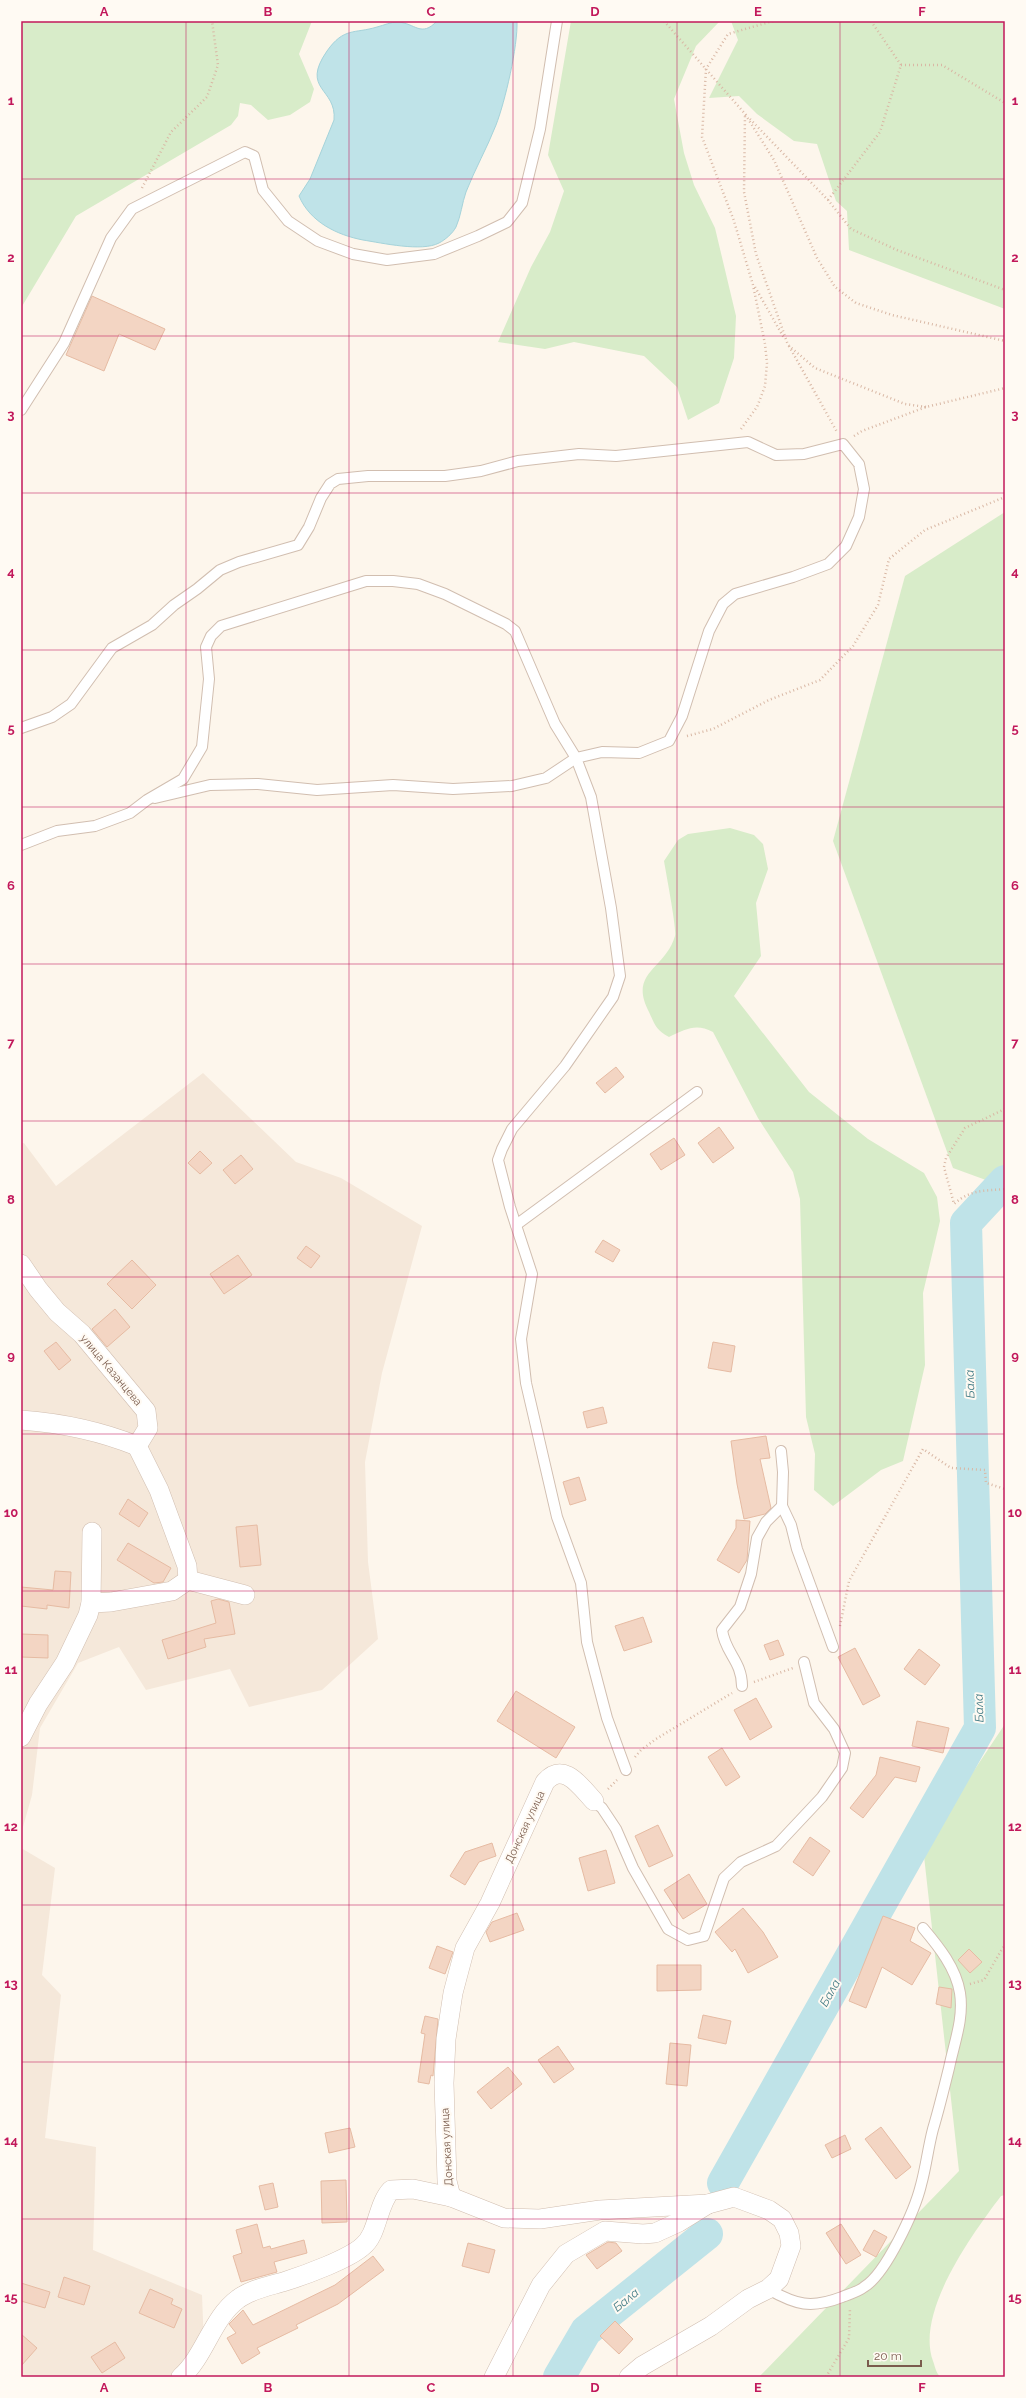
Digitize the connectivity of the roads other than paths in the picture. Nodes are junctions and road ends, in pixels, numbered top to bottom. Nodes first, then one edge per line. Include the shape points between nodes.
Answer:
1 (557, 21) edge
2 (21, 410) edge
3 (21, 728) edge
4 (576, 758) junction
5 (147, 800) junction
6 (21, 845) edge
7 (697, 1092) dead end
8 (516, 1225) junction
9 (21, 1264) edge
10 (21, 1420) edge
11 (137, 1446) junction
12 (781, 1451) dead end
13 (782, 1506) junction
14 (92, 1532) dead end
15 (188, 1580) junction
16 (246, 1595) dead end
17 (91, 1602) junction
18 (834, 1648) road end
19 (804, 1662) road end
20 (742, 1686) road end
21 (21, 1737) edge
22 (626, 1770) road end
23 (594, 1801) joint
24 (924, 1928) dead end
25 (451, 2197) junction
26 (708, 2204) junction
27 (768, 2289) junction
28 (181, 2377) edge
29 (494, 2377) edge
30 (629, 2377) edge

1 - 2 lane via 540,129 522,203 507,222 434,254 387,260 354,254 318,241 288,221 263,190 254,156 245,152 132,209 111,238 64,343
3 - 4 lane via 52,717 71,704 112,648 152,625 220,570 239,562 298,546 321,498 330,484 338,479 368,476 445,476 481,472 518,461 579,454 616,456 748,442 776,455 804,454 843,444 859,464 864,489 859,517 846,546 828,564 735,594 723,604 709,631 682,716 669,741 639,753 602,752
4 - 5 lane via 546,778 500,788 441,789 393,785 317,790 258,784 210,785
4 - 5 lane via 555,724 515,631 445,594 418,584 366,581 221,626 211,636 206,647 209,679 202,747 183,779
4 - 8 lane via 591,797 612,914 620,976 613,997 565,1066 512,1129 502,1149 498,1160
5 - 6 lane via 130,813 95,826 57,831
7 - 8 lane
8 - 22 lane via 532,1274 522,1339 526,1383 557,1518 581,1583 587,1642 607,1718
9 - 11 street, улица Казанцева via 38,1290 57,1312 82,1334 146,1411 148,1428
10 - 11 street via 108,1434
11 - 15 street via 159,1490 186,1566
12 - 13 lane
13 - 18 lane
13 - 20 lane via 766,1522 757,1538 751,1574 740,1607 722,1630 724,1641 742,1672
14 - 17 street
15 - 16 street
15 - 17 street via 172,1590 111,1602
17 - 21 street via 88,1615 71,1650
19 - 23 lane via 814,1703 834,1730 845,1753 842,1768 822,1797 776,1846 741,1862 724,1878 704,1936 688,1940 668,1930 633,1868 616,1829
23 - 25 street, Донская улица via 572,1778 562,1773 552,1774 545,1782 490,1903 466,1948 453,1993 446,2039 444,2083 447,2181
24 - 27 lane via 950,1966 958,1987 961,2012 921,2186 913,2209 890,2256 876,2276 864,2287 829,2302 808,2306 795,2303
25 - 26 street via 504,2218 522,2220 600,2210
25 - 28 street, Донская улица via 413,2189 391,2190 383,2199 369,2239 364,2246 343,2258 287,2281 258,2289 238,2299 224,2314 190,2368
26 - 27 street via 734,2197 769,2210 782,2219 790,2233 791,2246 779,2279
26 - 29 street via 655,2233 605,2231 566,2254 541,2285
27 - 30 street via 642,2366

